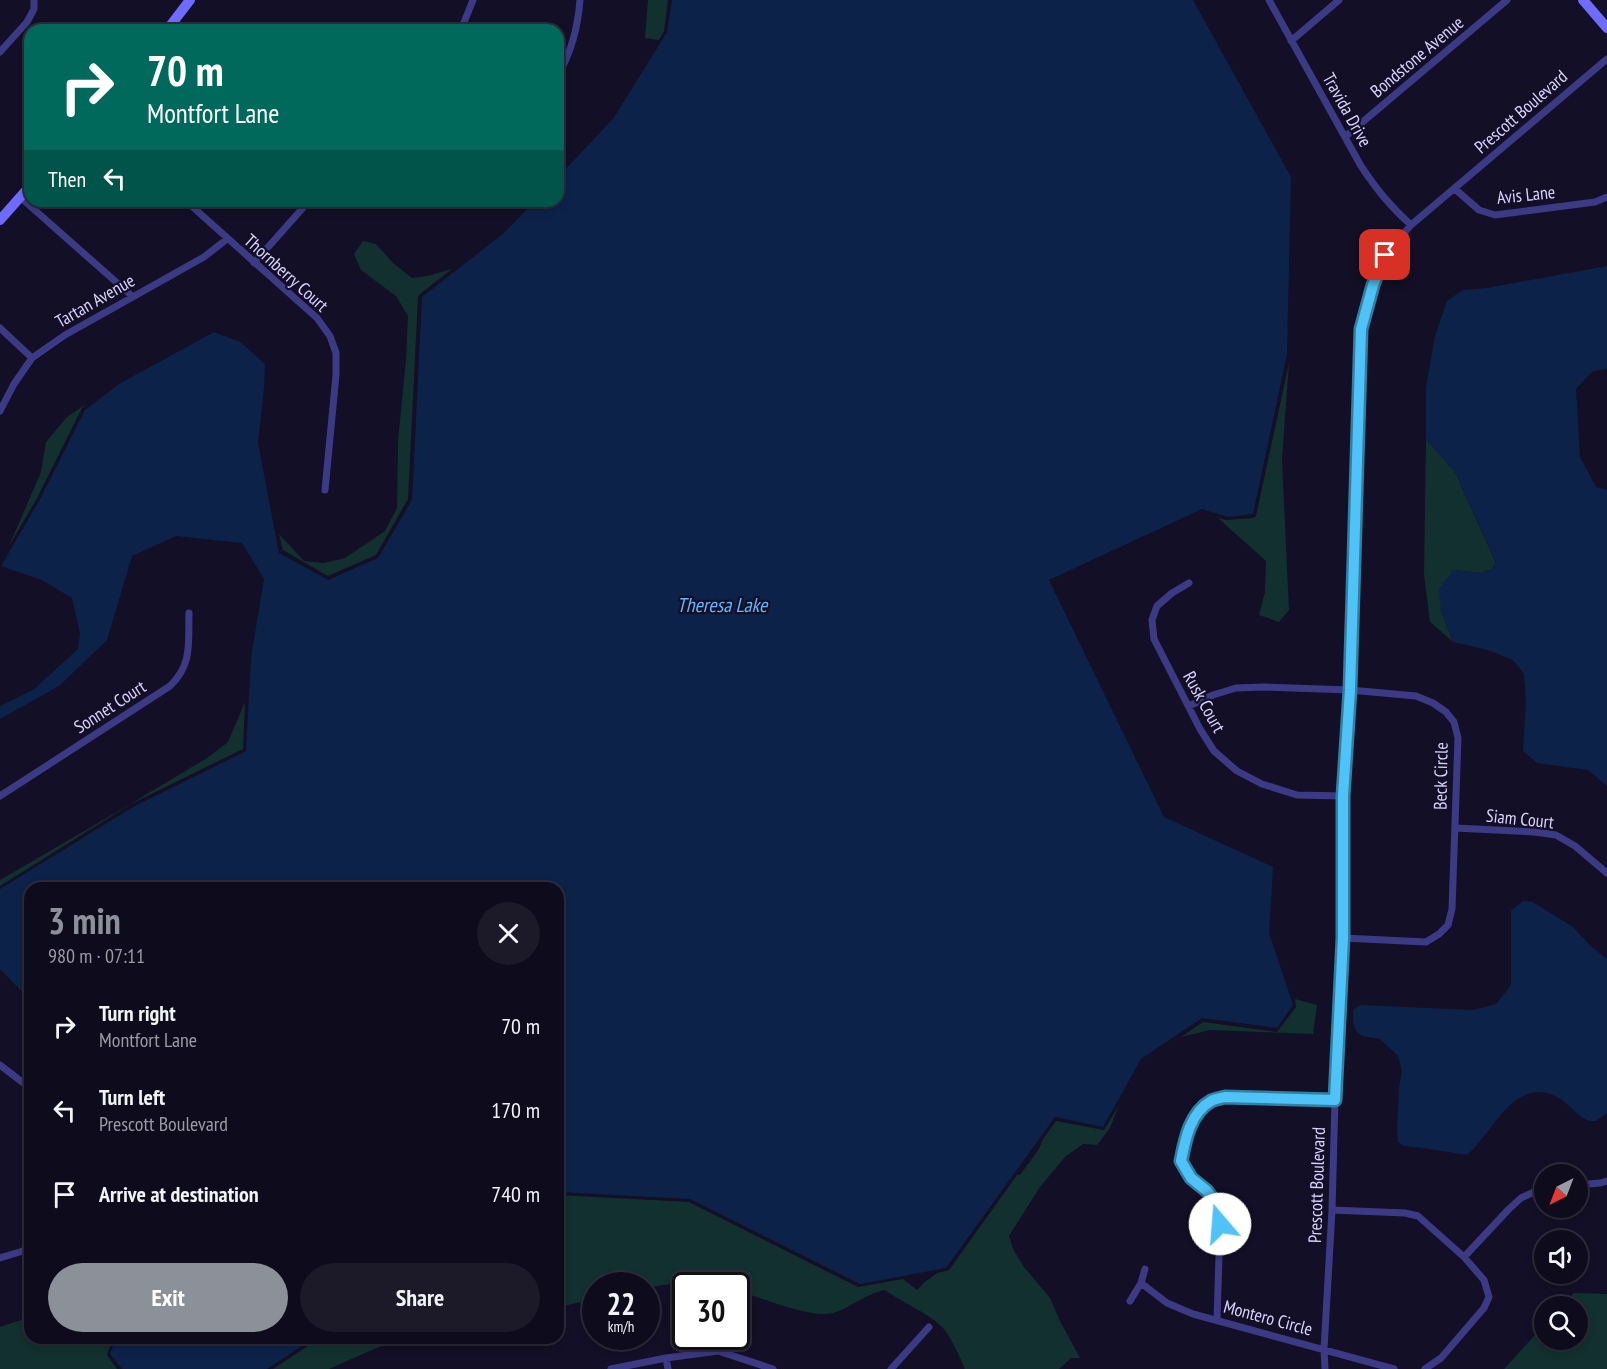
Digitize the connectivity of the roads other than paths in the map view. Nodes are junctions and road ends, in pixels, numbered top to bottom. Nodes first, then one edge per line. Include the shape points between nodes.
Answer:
1 (34, 0) edge
2 (190, 0) edge
3 (472, 0) edge
4 (580, 0) edge
5 (1269, 0) edge
6 (1340, 0) edge
7 (1507, 0) edge
8 (1583, 0) edge
9 (25, 24) edge
10 (171, 24) edge
11 (463, 24) edge
12 (24, 25) edge
13 (1607, 28) edge
14 (1292, 41) junction
15 (0, 52) edge
16 (1607, 59) edge
17 (564, 62) edge
18 (1346, 136) junction
19 (1455, 189) junction
20 (24, 193) edge
21 (20, 197) junction
22 (1607, 197) edge
23 (24, 201) edge
24 (31, 207) edge
25 (192, 207) edge
26 (304, 207) edge
27 (0, 220) edge
28 (1412, 225) junction
29 (227, 239) junction
30 (254, 263) junction
31 (133, 297) junction
32 (0, 328) edge
33 (32, 358) junction
34 (0, 411) edge
35 (325, 490) dead end
36 (1189, 584) dead end
37 (189, 614) dead end
38 (1350, 690) junction
39 (1189, 706) junction
40 (0, 796) edge
41 (1343, 796) junction
42 (1455, 828) junction
43 (1607, 873) edge
44 (1343, 938) junction
45 (0, 1065) edge
46 (24, 1083) edge
47 (1335, 1100) junction
48 (1607, 1181) edge
49 (1588, 1184) edge
50 (1534, 1192) edge
51 (1332, 1210) junction
52 (24, 1250) edge
53 (1464, 1257) junction
54 (0, 1258) edge
55 (1145, 1269) dead end
56 (1141, 1283) junction
57 (1130, 1301) dead end
58 (1217, 1320) junction
59 (929, 1327) dead end
60 (1324, 1349) junction
61 (666, 1358) junction
62 (611, 1369) edge
63 (668, 1369) edge
64 (773, 1369) edge
65 (891, 1369) edge
66 (1325, 1369) edge
67 (1394, 1369) edge
68 (1425, 1369) edge

1 - 9 street via 34,9
2 - 10 street
3 - 11 street
4 - 17 street via 574,39
5 - 14 street, Travida Drive
6 - 14 street
7 - 18 street, Bondstone Avenue
8 - 13 street
12 - 15 street
14 - 18 street, Travida Drive
16 - 19 street, Prescott Boulevard
18 - 28 street, Travida Drive via 1376,189
19 - 22 street, Avis Lane via 1479,210 1495,215 1595,202
19 - 28 street, Prescott Boulevard
20 - 21 street
21 - 23 street
21 - 27 street
24 - 31 street
25 - 29 street, Thornberry Court
26 - 30 street
28 - 38 street, Prescott Boulevard via 1385,255 1361,329
29 - 30 street, Thornberry Court
29 - 31 street, Tartan Avenue via 204,257
30 - 35 street, Thornberry Court via 317,318 336,353
31 - 33 street, Tartan Avenue via 65,334
32 - 33 street
33 - 34 street, Tartan Avenue
36 - 39 street, Rusk Court via 1157,606 1152,620 1154,639
37 - 40 street, Sonnet Court via 188,657 178,679
38 - 39 street, Beck Circle via 1236,688
38 - 41 street, Prescott Boulevard
38 - 42 street, Beck Circle via 1416,696 1433,703 1454,722 1458,738
39 - 41 street, Rusk Court via 1214,751 1238,771 1297,795
41 - 44 street, Prescott Boulevard
42 - 43 street, Siam Court via 1556,835
42 - 44 street, Beck Circle via 1452,909 1448,925 1439,934 1426,942
44 - 47 street, Prescott Boulevard
45 - 46 street
47 - 51 street, Prescott Boulevard
47 - 58 street via 1225,1097 1210,1102 1195,1116 1181,1161 1191,1178 1217,1205
48 - 49 street
50 - 53 street via 1509,1209
51 - 53 street via 1418,1216
51 - 60 street, Prescott Boulevard
52 - 54 street
53 - 68 street via 1484,1280 1489,1297 1441,1358
55 - 56 street
56 - 57 street
56 - 58 street, Montero Circle via 1167,1303
58 - 60 street, Montero Circle
59 - 65 street
60 - 66 street, Prescott Boulevard
60 - 67 street, Montero Circle
61 - 62 street
61 - 63 street
61 - 64 street via 718,1351

